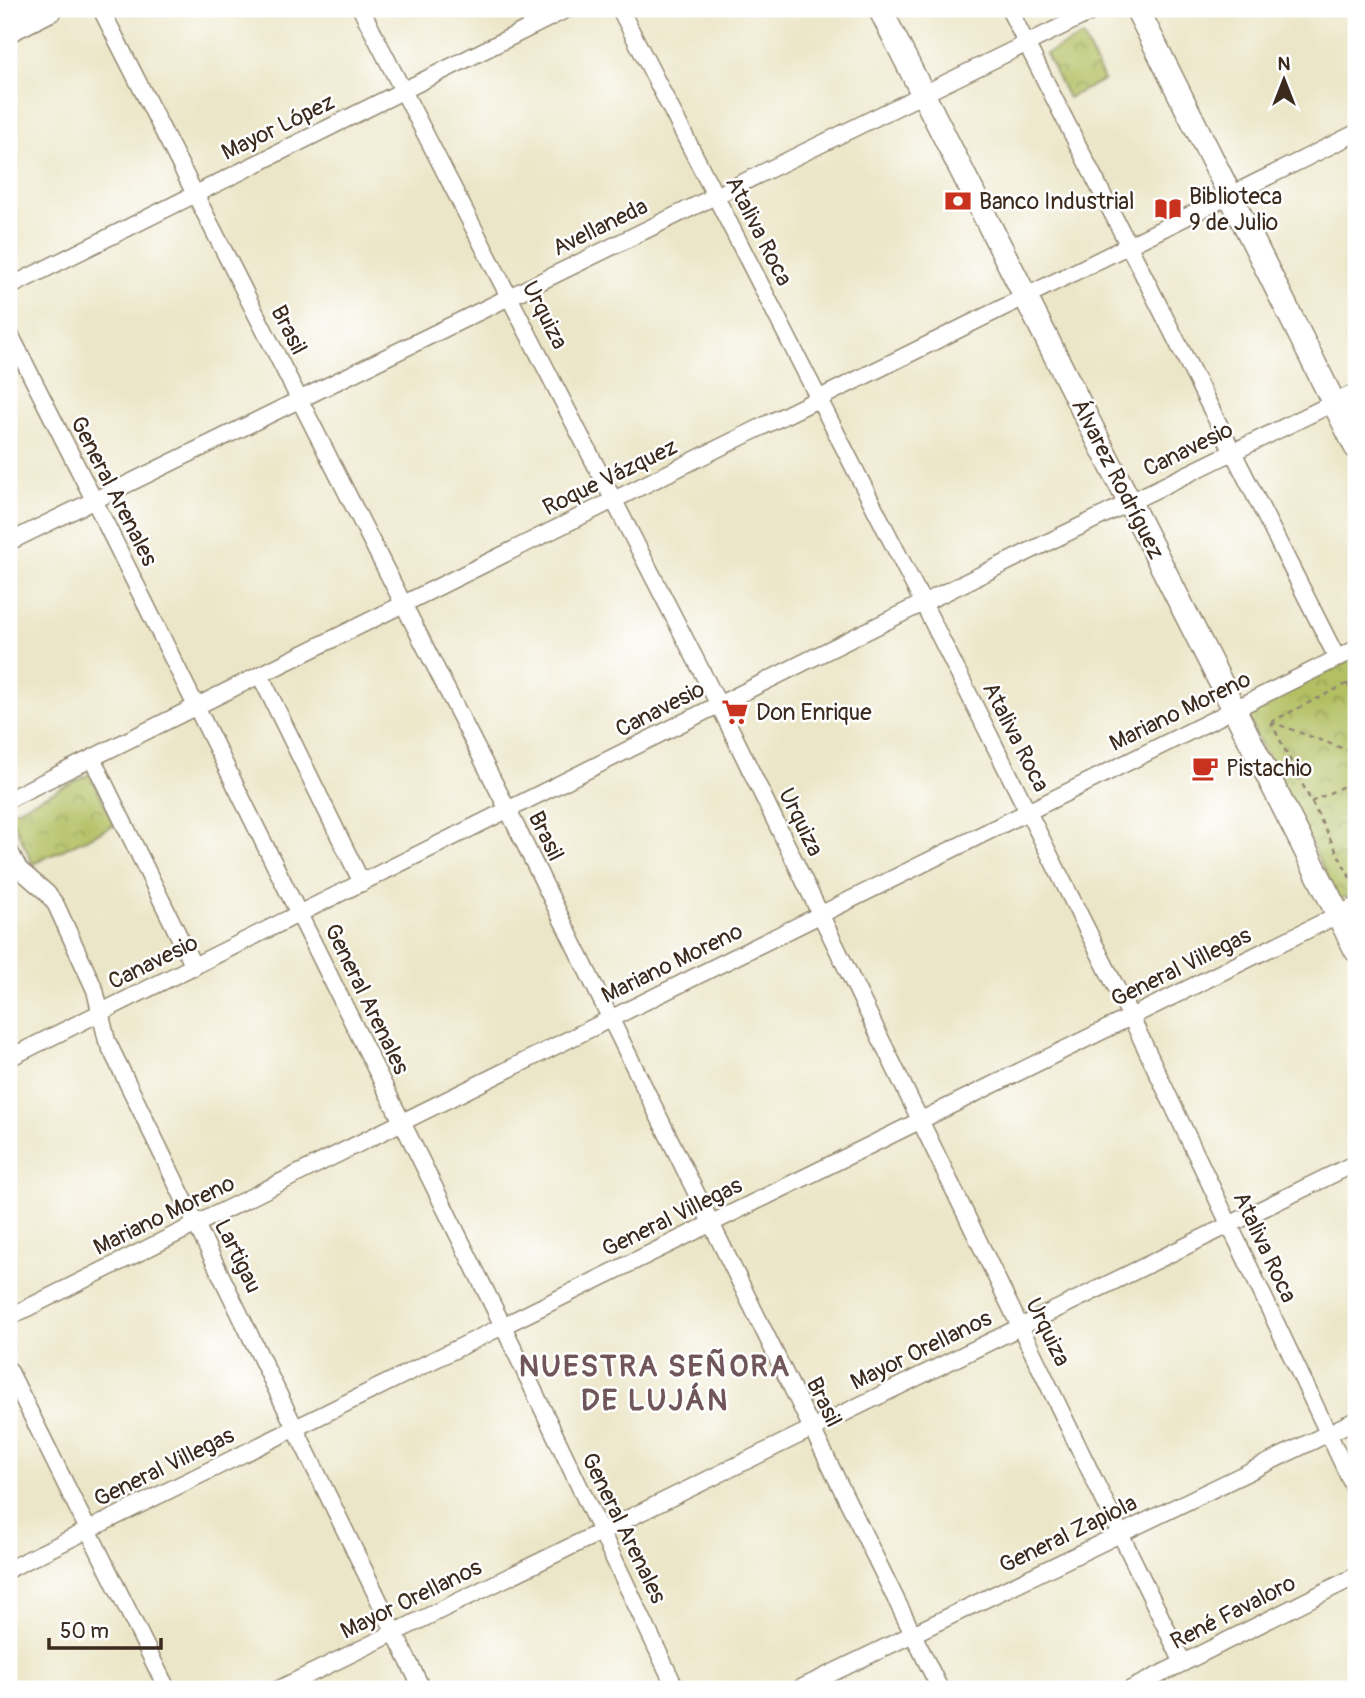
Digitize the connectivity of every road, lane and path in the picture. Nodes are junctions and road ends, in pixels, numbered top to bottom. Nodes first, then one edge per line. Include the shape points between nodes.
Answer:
1 (51, 9) edge
2 (101, 9) edge
3 (361, 9) edge
4 (567, 9) edge
5 (620, 9) edge
6 (880, 9) edge
7 (1009, 9) edge
8 (1097, 9) edge
9 (1138, 9) edge
10 (9, 30) edge
11 (1027, 43) junction
12 (404, 90) junction
13 (923, 94) junction
14 (1356, 133) edge
15 (195, 194) junction
16 (1230, 194) junction
17 (715, 196) junction
18 (1129, 245) junction
19 (9, 287) edge
20 (1026, 296) junction
21 (510, 297) junction
22 (9, 332) edge
23 (1356, 392) edge
24 (819, 399) junction
25 (299, 400) junction
26 (1334, 402) junction
27 (1356, 447) edge
28 (1233, 452) junction
29 (94, 500) junction
30 (614, 500) junction
31 (1130, 502) junction
32 (9, 542) edge
33 (923, 603) junction
34 (403, 604) junction
35 (1356, 649) edge
36 (1337, 658) junction
37 (260, 675) junction
38 (1356, 679) edge
39 (1347, 683) junction
40 (1356, 701) edge
41 (719, 705) junction
42 (196, 706) junction
43 (1235, 709) junction
44 (1271, 722) junction
45 (1356, 747) edge
46 (1350, 751) junction
47 (92, 758) junction
48 (1356, 762) edge
49 (1356, 780) edge
50 (9, 799) edge
51 (1311, 802) junction
52 (508, 810) junction
53 (1028, 812) junction
54 (9, 850) edge
55 (1356, 861) edge
56 (1356, 875) edge
57 (1350, 878) junction
58 (362, 883) junction
59 (1348, 911) edge
60 (299, 914) junction
61 (820, 915) junction
62 (1356, 950) edge
63 (194, 967) junction
64 (102, 1013) junction
65 (1130, 1017) junction
66 (611, 1019) junction
67 (9, 1058) edge
68 (920, 1121) junction
69 (402, 1122) junction
70 (1356, 1163) edge
71 (711, 1223) junction
72 (197, 1224) junction
73 (1230, 1225) junction
74 (9, 1317) edge
75 (503, 1326) junction
76 (1020, 1327) junction
77 (9, 1370) edge
78 (1356, 1420) edge
79 (296, 1428) junction
80 (812, 1429) junction
81 (1329, 1434) junction
82 (1356, 1492) edge
83 (88, 1530) junction
84 (600, 1532) junction
85 (1120, 1535) junction
86 (9, 1569) edge
87 (1356, 1576) edge
88 (394, 1633) junction
89 (913, 1634) junction
90 (1183, 1663) junction
91 (167, 1689) edge
92 (279, 1689) edge
93 (422, 1689) edge
94 (676, 1689) edge
95 (799, 1689) edge
96 (940, 1689) edge
97 (1131, 1689) edge

1 - 10 main road
2 - 15 street, Brasil
3 - 12 street, Urquiza
4 - 12 street, Mayor López
5 - 17 street, Ataliva Roca
6 - 13 main road, Álvarez Rodríguez
7 - 11 street
8 - 11 street, Avellaneda
9 - 16 main road
11 - 13 street, Avellaneda
11 - 18 street
12 - 15 street, Mayor López
12 - 21 street, Urquiza
13 - 17 street, Avellaneda
13 - 20 main road, Álvarez Rodríguez
14 - 16 street, Roque Vázquez
15 - 19 street, Mayor López
15 - 25 street, Brasil
16 - 18 street, Roque Vázquez
16 - 26 main road
17 - 21 street, Avellaneda
17 - 24 street, Ataliva Roca
18 - 20 street, Roque Vázquez
18 - 28 street
20 - 24 street, Roque Vázquez
20 - 31 main road, Álvarez Rodríguez
21 - 25 street, Avellaneda
21 - 30 street, Urquiza
22 - 29 street, General Arenales
23 - 26 street, Canavesio
24 - 30 street, Roque Vázquez
24 - 33 street, Ataliva Roca
25 - 29 street, Avellaneda
25 - 34 street, Brasil
26 - 27 main road
26 - 28 street, Canavesio
28 - 31 street, Canavesio
28 - 36 street
29 - 32 street, Avellaneda
29 - 42 street, General Arenales
30 - 34 street, Roque Vázquez
30 - 41 street, Urquiza
31 - 33 street, Canavesio
31 - 43 main road, Álvarez Rodríguez
33 - 41 street, Canavesio
33 - 53 street, Ataliva Roca
34 - 37 street, Roque Vázquez
34 - 52 street, Brasil
35 - 36 street, Mariano Moreno
36 - 43 street, Mariano Moreno
37 - 42 street, Roque Vázquez
37 - 58 street
38 - 39 path
39 - 40 path
39 - 44 path
41 - 52 street, Canavesio
41 - 61 street, Urquiza
42 - 47 street, Roque Vázquez
42 - 60 street, General Arenales
43 - 53 street, Mariano Moreno
43 - 59 main road, Álvarez Rodríguez
44 - 46 path
44 - 51 path
45 - 46 path
46 - 48 path
47 - 50 street, Roque Vázquez
47 - 63 street
49 - 51 path
51 - 57 path
52 - 58 street, Canavesio
52 - 66 street, Brasil
53 - 61 street, Mariano Moreno
53 - 65 street, Ataliva Roca
54 - 64 street, Lartigau via 19,869 57,905
55 - 57 path
56 - 57 path
58 - 60 street, Canavesio
59 - 62 main road, Álvarez Rodríguez
59 - 65 street, General Villegas
60 - 63 street, Canavesio
60 - 69 street, General Arenales
61 - 66 street, Mariano Moreno
61 - 68 street, Urquiza
63 - 64 street, Canavesio
64 - 67 street, Canavesio
64 - 72 street, Lartigau via 107,1041
65 - 68 street, General Villegas
65 - 73 street, Ataliva Roca
66 - 69 street, Mariano Moreno
66 - 71 street, Brasil
68 - 71 street, General Villegas
68 - 76 street, Urquiza
69 - 72 street, Mariano Moreno
69 - 75 street, General Arenales
70 - 73 street, Mayor Orellanos
71 - 75 street, General Villegas
71 - 80 street, Brasil
72 - 74 street, Mariano Moreno
72 - 79 street, Lartigau
73 - 76 street, Mayor Orellanos
73 - 81 street, Ataliva Roca
75 - 79 street, General Villegas
75 - 84 street, General Arenales
76 - 80 street, Mayor Orellanos
76 - 85 street, Urquiza
77 - 83 street
78 - 81 street, General Zapiola
79 - 83 street, General Villegas
79 - 88 street, Lartigau
80 - 84 street, Mayor Orellanos
80 - 89 street, Brasil
81 - 82 street, Ataliva Roca
81 - 85 street, General Zapiola
83 - 86 street, General Villegas
83 - 91 street
84 - 88 street, Mayor Orellanos
84 - 94 street, General Arenales
85 - 89 street, General Zapiola
85 - 90 street, Urquiza
87 - 90 street, René Favaloro
88 - 92 street, Mayor Orellanos
88 - 93 street, Lartigau
89 - 95 street, General Zapiola
89 - 96 street, Brasil
90 - 97 street, René Favaloro

